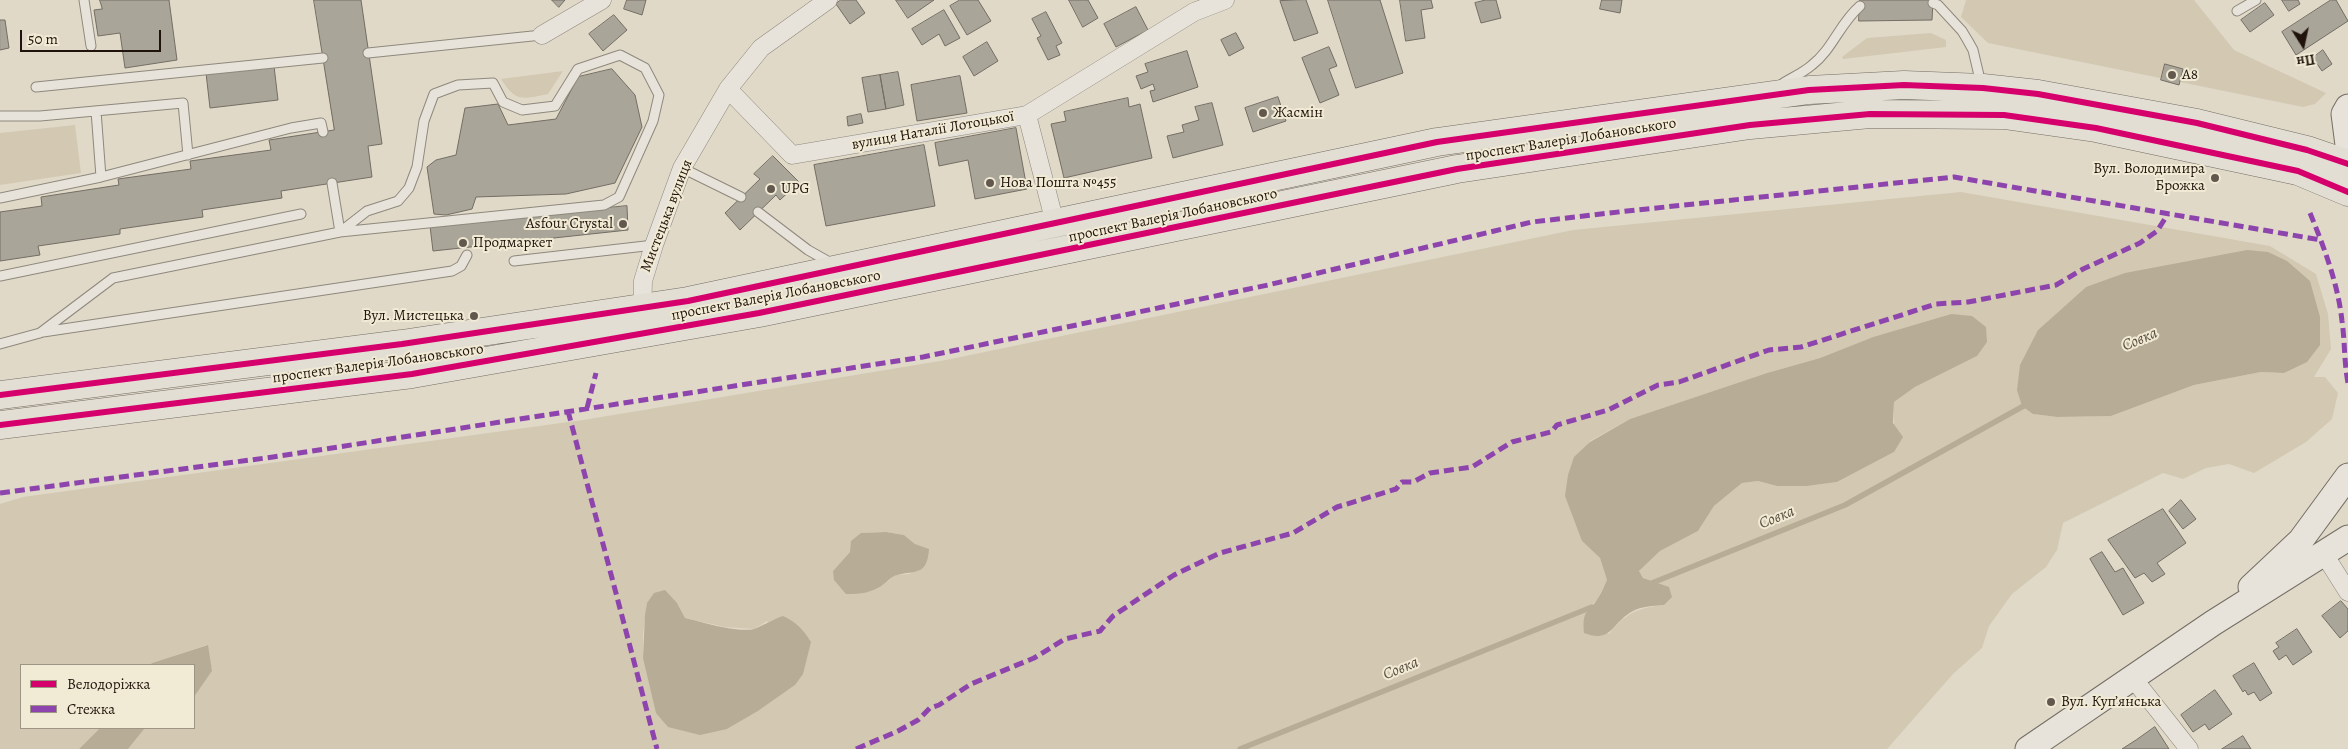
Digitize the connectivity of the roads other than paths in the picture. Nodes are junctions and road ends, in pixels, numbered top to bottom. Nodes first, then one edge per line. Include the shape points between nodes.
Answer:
1 (84, 0) edge
2 (602, 0) edge
3 (828, 0) edge
4 (1225, 0) edge
5 (2256, 0) edge
6 (1933, 3) dead end
7 (1860, 6) dead end
8 (2237, 10) dead end
9 (542, 36) joint
10 (90, 46) dead end
11 (368, 53) dead end
12 (323, 58) dead end
13 (36, 87) dead end
14 (1983, 88) junction
15 (728, 89) junction
16 (1763, 96) junction
17 (2348, 107) edge
18 (96, 111) junction
19 (1027, 115) junction
20 (0, 116) edge
21 (323, 132) dead end
22 (2348, 145) edge
23 (188, 155) junction
24 (2348, 164) edge
25 (682, 168) junction
26 (101, 177) junction
27 (332, 183) dead end
28 (2348, 192) edge
29 (741, 197) dead end
30 (0, 198) edge
31 (758, 212) dead end
32 (301, 214) dead end
33 (1055, 223) junction
34 (340, 232) junction
35 (654, 245) junction
36 (467, 255) dead end
37 (514, 261) dead end
38 (840, 268) junction
39 (0, 276) edge
40 (643, 321) junction
41 (40, 333) junction
42 (0, 344) edge
43 (0, 395) edge
44 (0, 425) edge
45 (2348, 476) edge
46 (2348, 538) edge
47 (2324, 554) junction
48 (2348, 592) edge
49 (2213, 623) junction
50 (2132, 677) junction
51 (2028, 749) edge
52 (2189, 749) edge

1 - 10 lane
2 - 9 street
3 - 15 street, Мистецька вулиця via 761,48
4 - 19 street, вулиця Наталії Лотоцької via 1194,12
5 - 8 lane
6 - 14 lane via 1962,31 1973,50
7 - 16 lane via 1847,17 1832,43 1813,65
9 - 11 lane
12 - 13 lane
14 - 16 main road, проспект Валерія Лобановського via 1904,85
14 - 24 main road, проспект Валерія Лобановського via 2038,94 2197,123 2307,150
15 - 19 street, вулиця Наталії Лотоцької via 792,155
15 - 25 street, Мистецька вулиця
16 - 33 main road, проспект Валерія Лобановського via 1437,142
17 - 22 main road via 2344,114
18 - 20 lane
18 - 23 lane via 184,103
18 - 26 lane
19 - 33 street
21 - 23 lane via 321,123
23 - 26 lane
25 - 29 lane
25 - 35 street, Мистецька вулиця
26 - 30 lane
27 - 34 lane
28 - 40 main road, проспект Валерія Лобановського via 2298,171 2096,128 2004,115 1870,114 1750,125 1457,169 759,313
31 - 38 lane via 808,250
32 - 39 lane
33 - 38 main road, проспект Валерія Лобановського
34 - 34 lane via 604,205 619,197 653,120 659,96 645,68 620,55 578,69 555,106 522,110 503,102 493,83 458,85 434,94 424,121 417,167 409,188 398,201 367,211
34 - 41 lane via 113,278
35 - 37 lane
35 - 40 street, Мистецька вулиця via 643,281
36 - 41 lane via 461,266 452,271
38 - 40 main road, проспект Валерія Лобановського via 688,300
40 - 43 main road, проспект Валерія Лобановського via 402,344
40 - 44 main road, проспект Валерія Лобановського via 412,374
41 - 42 lane
45 - 49 main road via 2301,540
46 - 47 main road
47 - 48 street
47 - 49 main road
49 - 50 main road
50 - 51 main road
50 - 52 street

